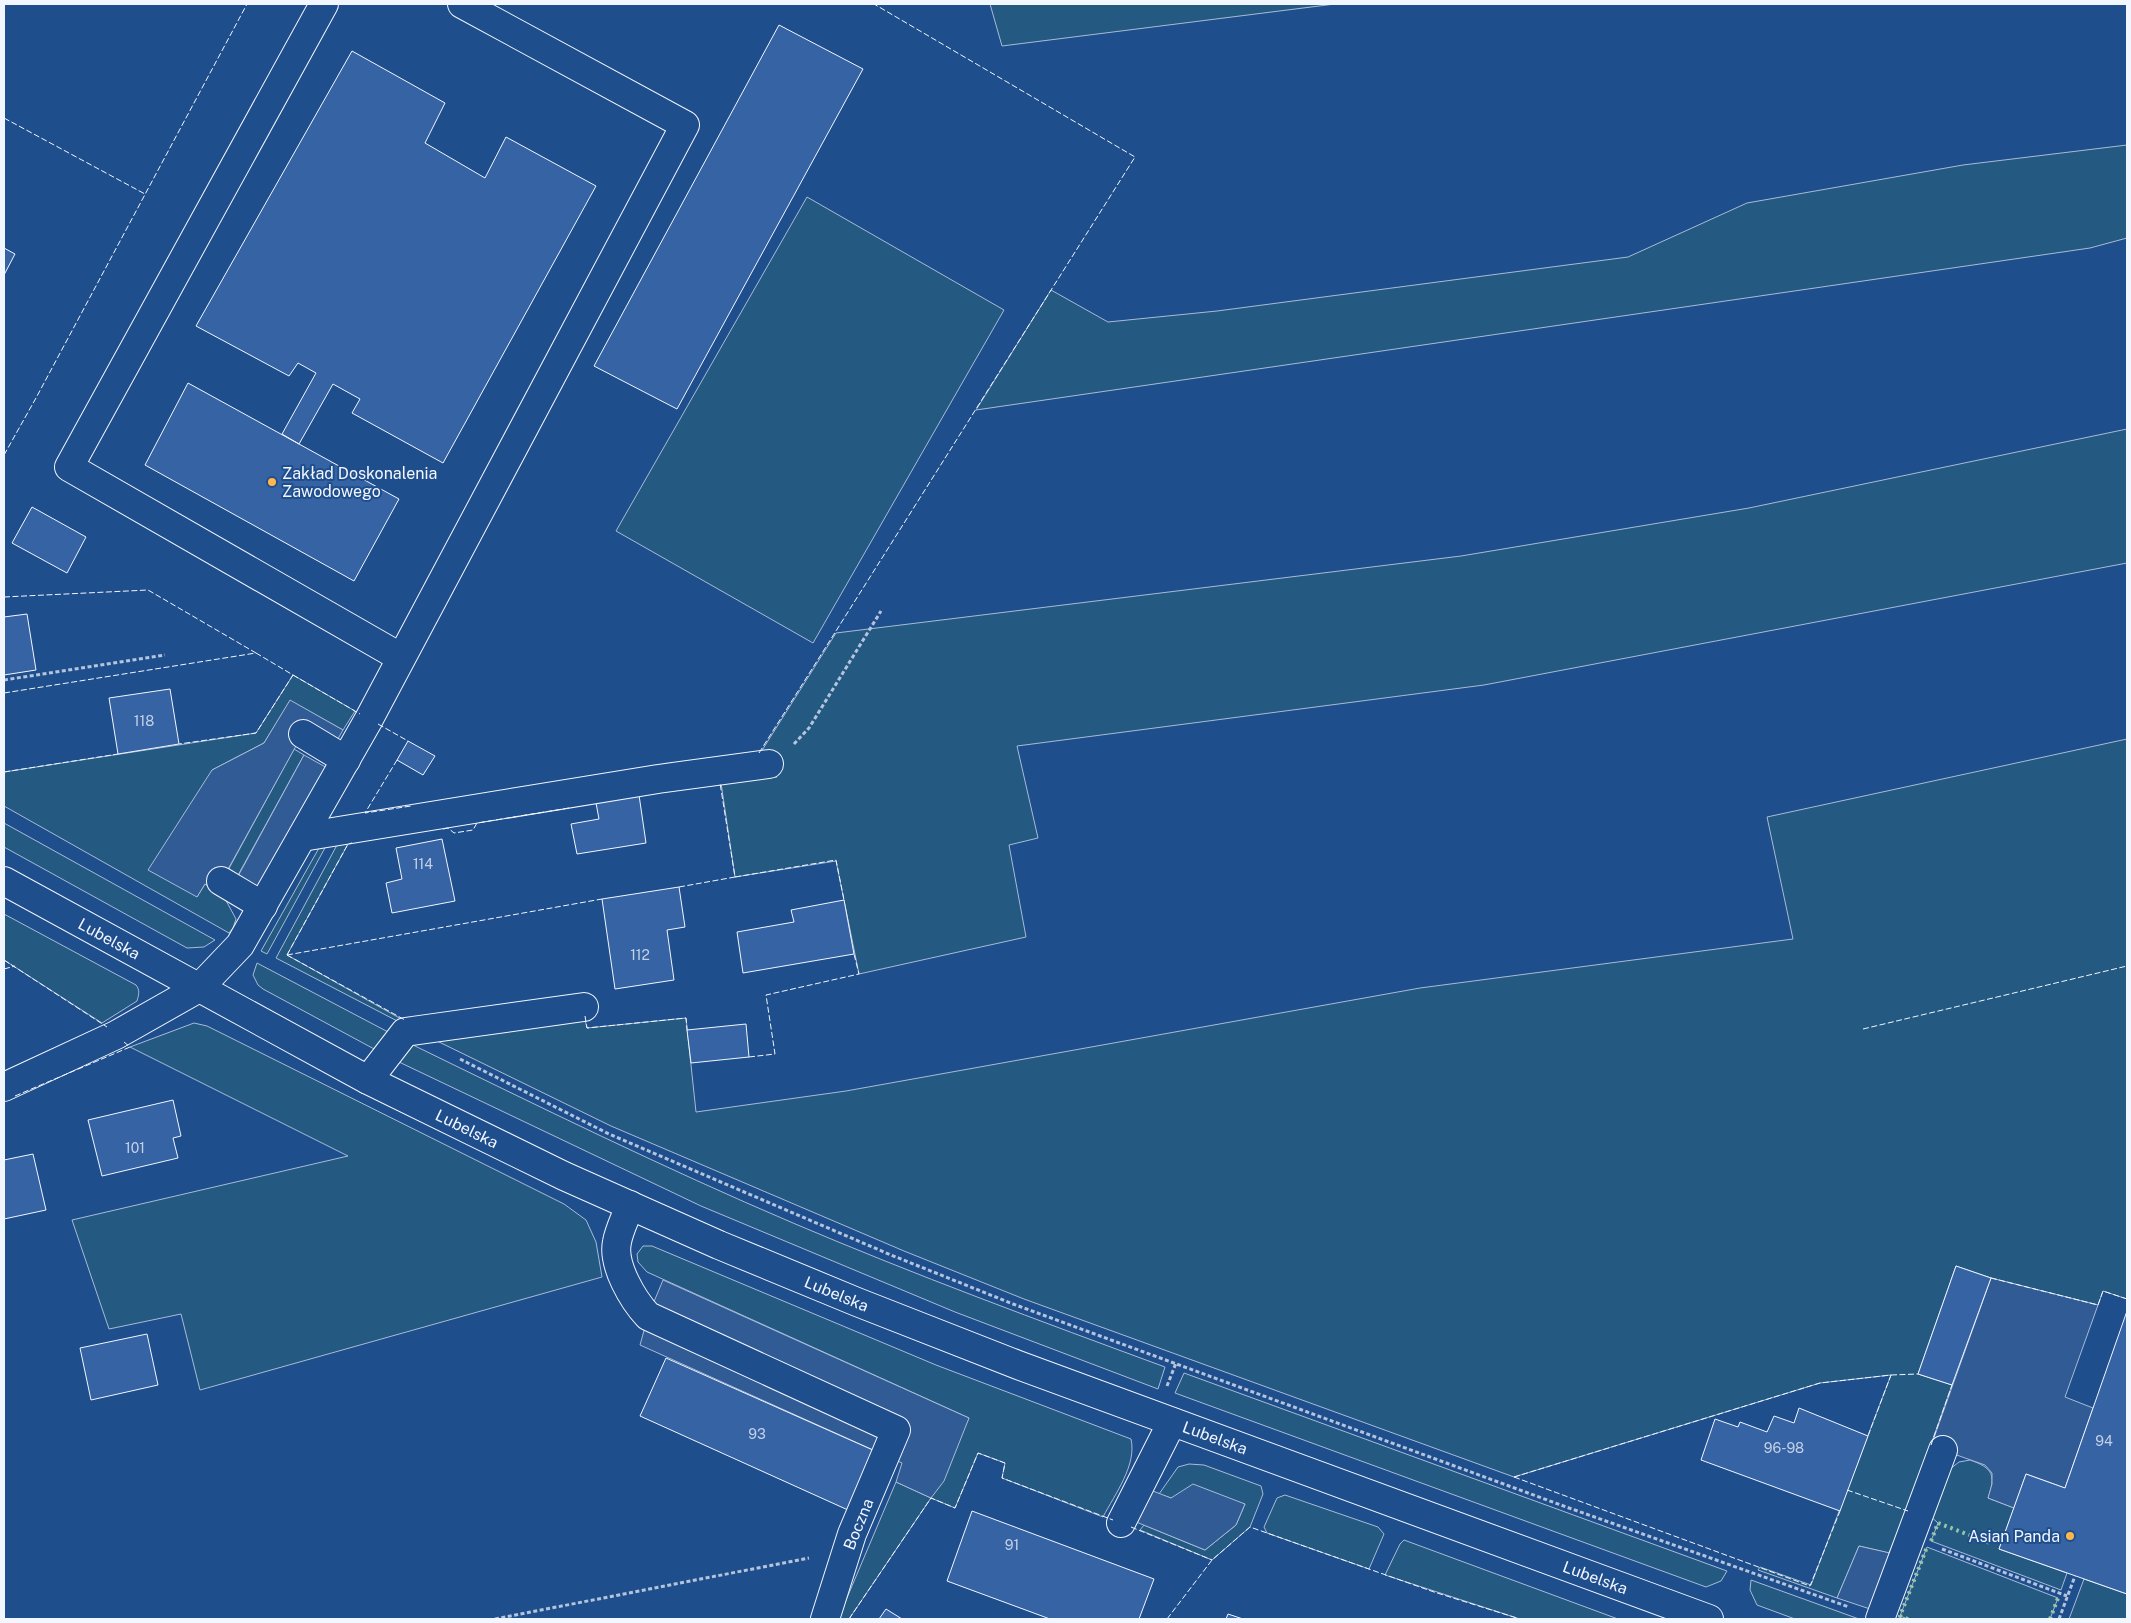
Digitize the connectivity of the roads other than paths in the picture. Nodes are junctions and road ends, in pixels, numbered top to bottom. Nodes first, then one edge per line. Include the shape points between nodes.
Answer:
1 (324, 4) edge
2 (462, 4) edge
3 (400, 657) junction
4 (302, 734) dead end
5 (346, 760) junction
6 (769, 764) road end
7 (302, 838) junction
8 (4, 881) edge
9 (221, 881) dead end
10 (263, 906) junction
11 (199, 988) junction
12 (584, 1007) dead end
13 (368, 1080) junction
14 (4, 1086) edge
15 (630, 1205) junction
16 (1172, 1422) junction
17 (1943, 1450) dead end
18 (1121, 1523) dead end
19 (1880, 1618) edge
20 (825, 1619) edge
21 (1708, 1619) edge

1 - 3 street via 69,467
2 - 3 street via 685,125
3 - 5 street
4 - 5 street
5 - 7 street
6 - 7 street via 658,779
7 - 10 street
8 - 11 street, Lubelska
9 - 10 street
10 - 11 street via 240,945
11 - 13 street, Lubelska
11 - 14 street via 116,1035
12 - 13 street via 405,1032
13 - 15 street, Lubelska
15 - 16 street, Lubelska via 857,1302
15 - 20 street, Boczna via 616,1244 618,1263 636,1302 648,1316 896,1430 846,1551
16 - 18 street
16 - 21 street, Lubelska
17 - 19 street

